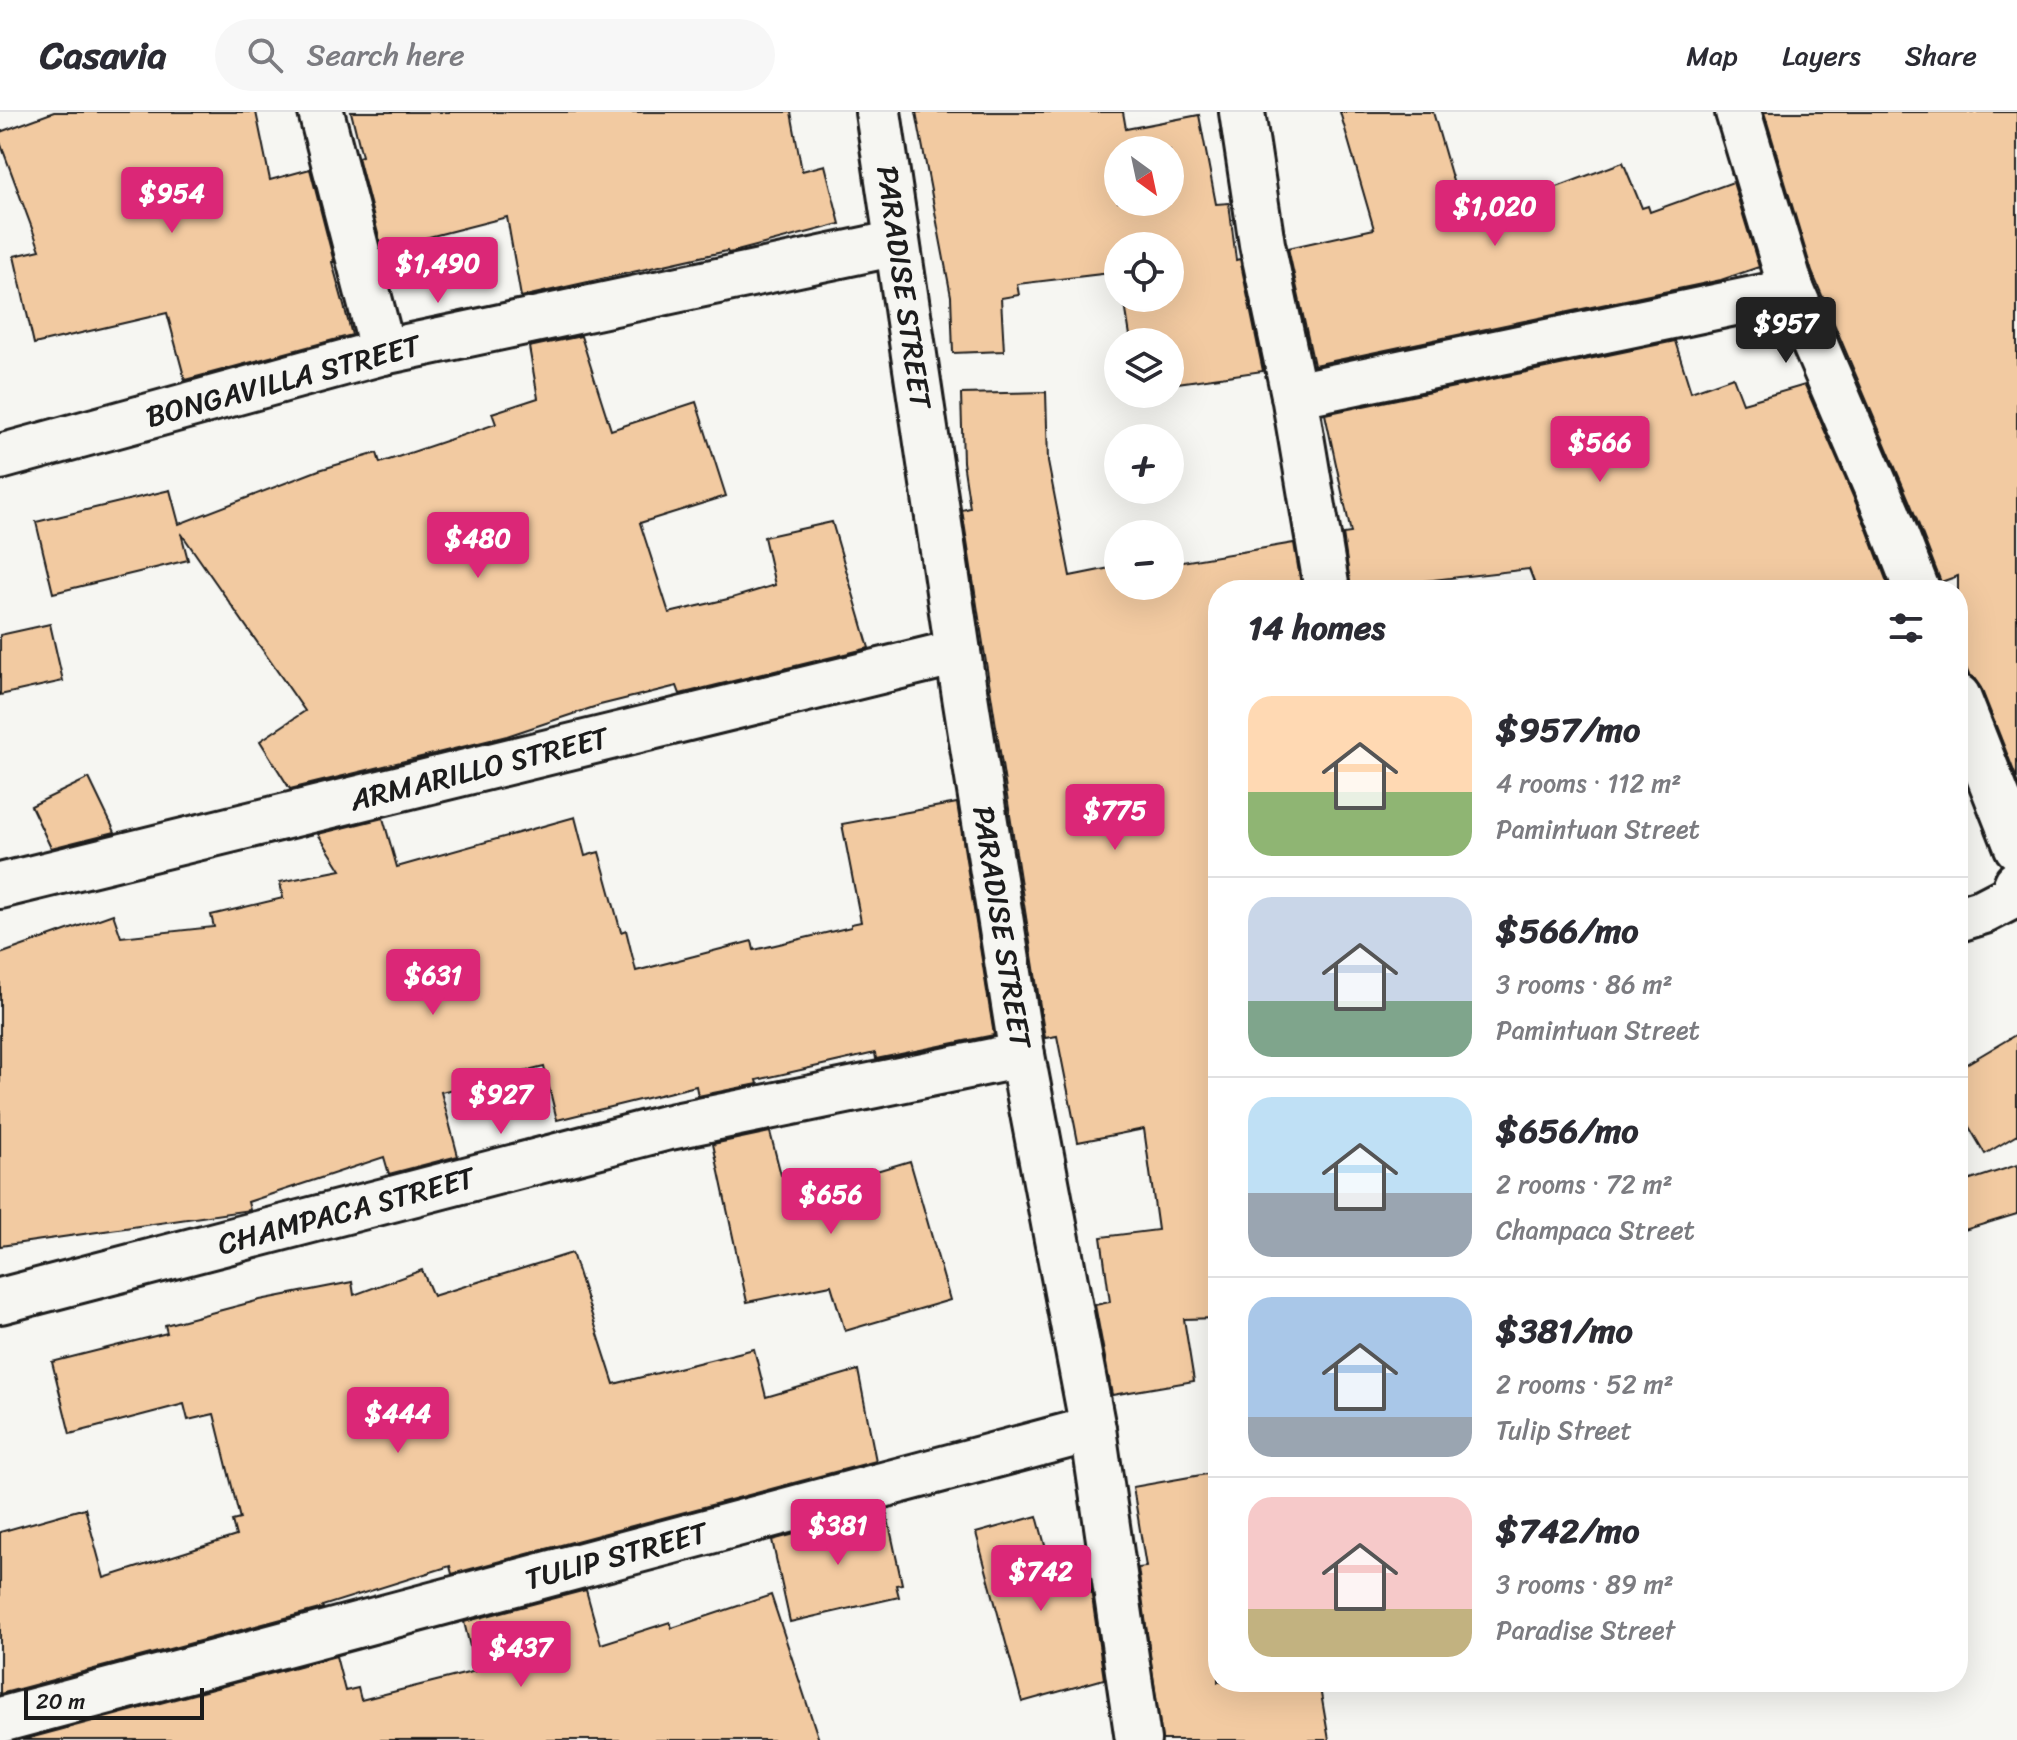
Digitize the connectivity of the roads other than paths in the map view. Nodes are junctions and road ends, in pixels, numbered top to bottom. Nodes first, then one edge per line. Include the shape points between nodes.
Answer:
1 (321, 112) edge
2 (878, 112) edge
3 (1242, 112) edge
4 (1738, 112) edge
5 (897, 243) junction
6 (1792, 291) junction
7 (383, 352) junction
8 (1294, 395) junction
9 (0, 457) edge
10 (1325, 580) edge
11 (1913, 580) edge
12 (958, 652) junction
13 (1968, 722) edge
14 (2017, 847) edge
15 (2017, 883) edge
16 (0, 886) edge
17 (1968, 916) edge
18 (1022, 1055) junction
19 (0, 1301) edge
20 (1093, 1429) junction
21 (0, 1720) edge
22 (1138, 1740) edge

1 - 7 street
2 - 5 street, PARADISE STREET
3 - 8 street via 1262,244
4 - 6 street
5 - 7 street, BONGAVILLA STREET
5 - 12 street, PARADISE STREET
6 - 8 street
6 - 11 street
7 - 9 street, BONGAVILLA STREET
8 - 10 street
12 - 16 street, ARMARILLO STREET
12 - 18 street, PARADISE STREET
13 - 14 street
15 - 17 street via 2011,897
18 - 19 street, CHAMPACA STREET via 665,1128
18 - 20 street, PARADISE STREET
20 - 21 street, TULIP STREET
20 - 22 street, PARADISE STREET

